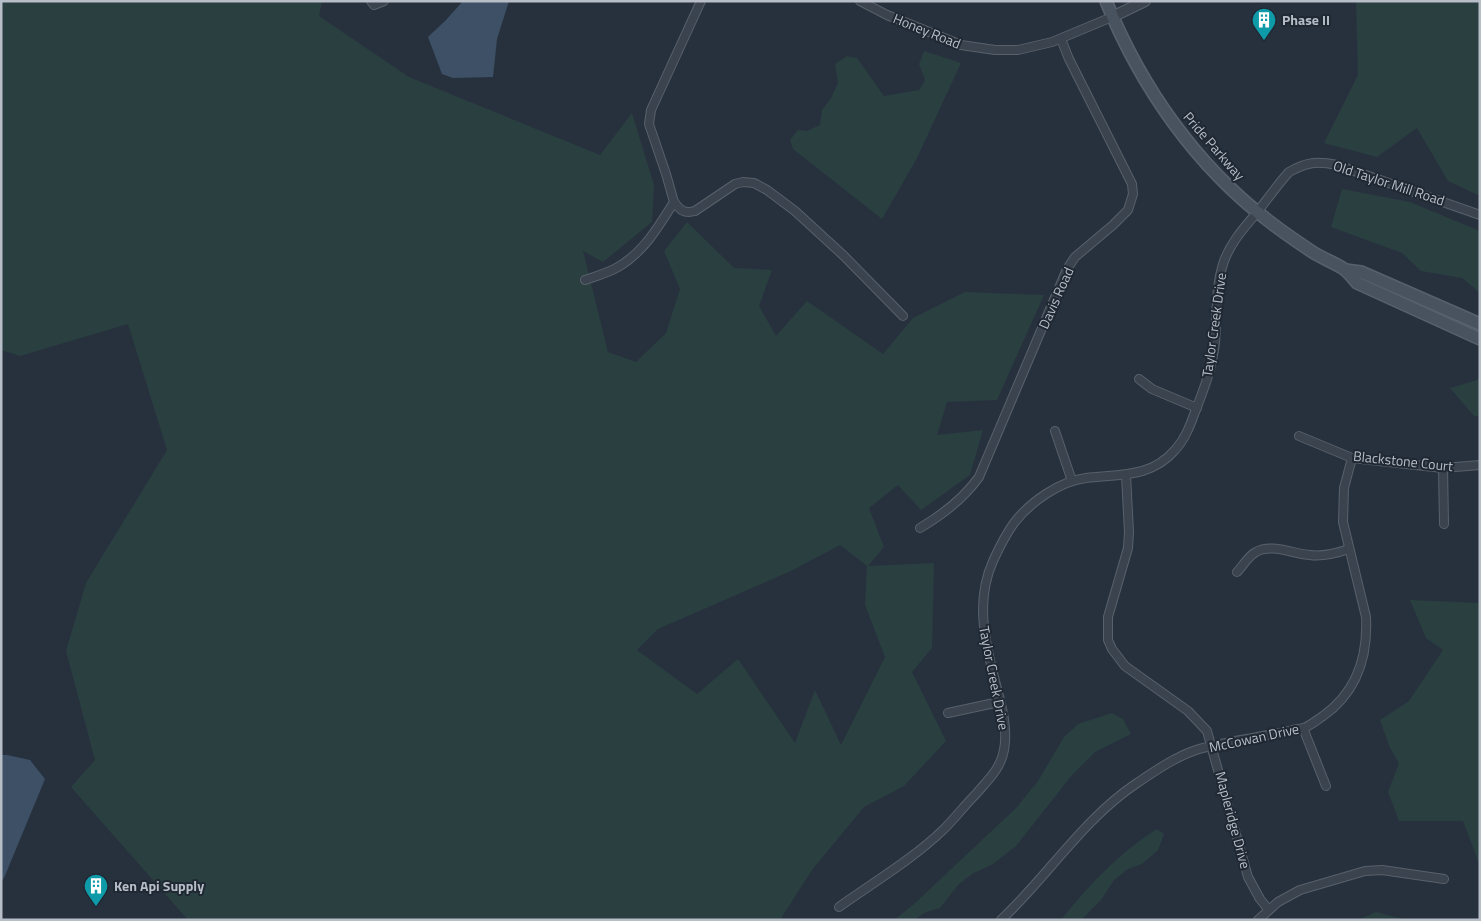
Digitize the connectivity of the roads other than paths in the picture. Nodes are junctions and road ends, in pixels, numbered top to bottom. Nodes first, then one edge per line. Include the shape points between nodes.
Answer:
1 (371, 1) edge
2 (384, 1) edge
3 (701, 1) edge
4 (860, 1) edge
5 (1106, 1) edge
6 (1145, 1) edge
7 (1112, 17) junction
8 (1061, 39) junction
9 (674, 202) junction
10 (1257, 212) junction
11 (1480, 215) edge
12 (1345, 270) junction
13 (585, 280) dead end
14 (903, 316) dead end
15 (1480, 324) edge
16 (1480, 339) edge
17 (1139, 379) dead end
18 (1197, 408) junction
19 (1055, 431) dead end
20 (1299, 436) dead end
21 (1352, 458) junction
22 (1480, 465) edge
23 (1443, 468) junction
24 (1126, 475) junction
25 (1072, 481) junction
26 (1444, 524) dead end
27 (920, 528) dead end
28 (1349, 549) junction
29 (1237, 572) dead end
30 (999, 702) junction
31 (948, 713) dead end
32 (1303, 728) junction
33 (1212, 746) junction
34 (1326, 786) dead end
35 (1444, 879) dead end
36 (840, 908) dead end
37 (1268, 910) junction
38 (1001, 920) edge
39 (1258, 920) edge

1 - 2 street via 374,5
3 - 9 street via 649,120
4 - 8 street, Honey Road via 961,45 1018,50
5 - 7 main road, Pride Parkway
6 - 7 street
7 - 8 street, Honey Road
7 - 10 main road, Pride Parkway via 1171,119 1200,157
8 - 27 street, Davis Road via 1132,184 1133,194 1128,210 1075,257 1067,270 979,477 950,507
9 - 13 street via 634,256
9 - 14 street via 683,212 695,211 735,184 754,183 795,212
10 - 11 street, Old Taylor Mill Road via 1289,172 1301,165 1324,162
10 - 12 main road, Pride Parkway via 1297,243
10 - 18 street, Taylor Creek Drive via 1234,239 1224,262 1213,358
12 - 15 main road, Pride Parkway via 1361,272
12 - 16 main road, Pride Parkway via 1358,283
17 - 18 street via 1152,389
18 - 24 street, Taylor Creek Drive via 1174,452 1151,469
19 - 25 street
20 - 21 street, Blackstone Court
21 - 23 street, Blackstone Court
21 - 28 street, McCowan Drive via 1342,505
22 - 23 street, Blackstone Court
23 - 26 street
24 - 25 street, Taylor Creek Drive
24 - 33 street, Mapleridge Drive via 1128,548 1108,617 1108,640 1125,666 1197,719 1207,731
25 - 30 street, Taylor Creek Drive via 1041,498 1015,521 986,580 982,618
28 - 29 street via 1312,556 1267,548 1252,555
28 - 32 street, McCowan Drive via 1366,617 1364,657 1354,683 1345,695 1330,711
30 - 31 street
30 - 36 street, Taylor Creek Drive via 1006,736 1004,752 989,780 944,829
32 - 33 street, McCowan Drive
32 - 34 street
33 - 37 street, Mapleridge Drive via 1248,876
33 - 38 street, McCowan Drive via 1175,760 1116,798
35 - 37 street via 1382,870 1365,871 1300,890
37 - 39 street

